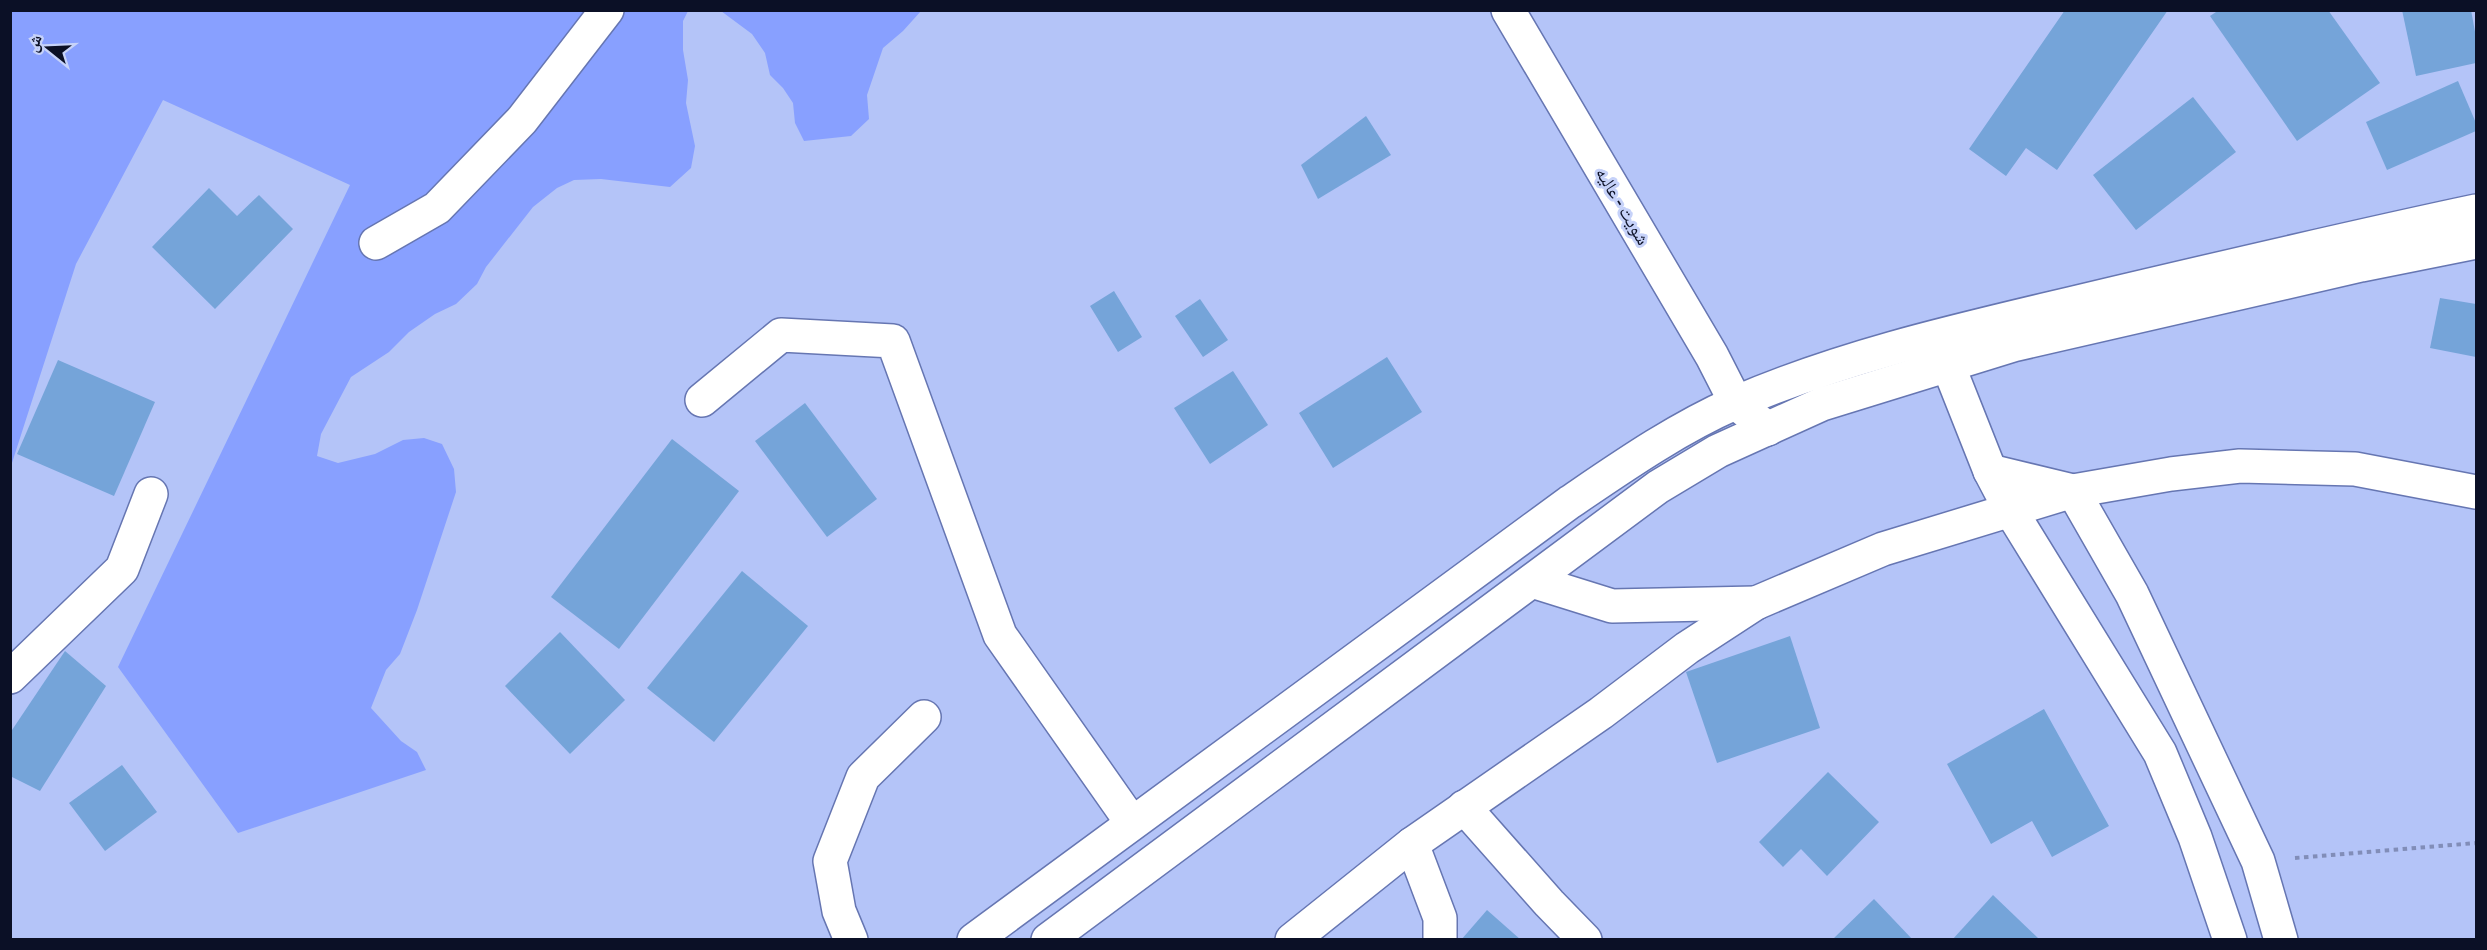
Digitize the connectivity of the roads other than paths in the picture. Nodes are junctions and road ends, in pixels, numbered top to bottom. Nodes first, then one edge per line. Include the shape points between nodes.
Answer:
1 (607, 10) edge
2 (1508, 10) edge
3 (2476, 211) edge
4 (2476, 242) edge
5 (376, 243) dead end
6 (1948, 365) junction
7 (702, 400) dead end
8 (1736, 403) junction
9 (1768, 429) junction
10 (1990, 471) junction
11 (2073, 492) junction
12 (2476, 492) edge
13 (151, 495) dead end
14 (2010, 511) junction
15 (1532, 581) junction
16 (1756, 603) junction
17 (10, 677) edge
18 (924, 717) dead end
19 (1464, 807) junction
20 (1132, 823) junction
21 (1412, 844) junction
22 (1037, 892) junction
23 (1078, 916) junction
24 (851, 939) edge
25 (974, 939) edge
26 (1048, 939) edge
27 (1292, 939) edge
28 (1440, 939) edge
29 (1585, 939) edge
30 (2230, 939) edge
31 (2281, 939) edge

1 - 5 main road via 522,120 437,208
2 - 8 main road, شويت - عاليه
3 - 8 main road via 1971,328 1833,365
4 - 6 main road via 2013,345
6 - 9 main road via 1822,404
6 - 10 main road
7 - 20 main road via 781,335 893,341 1000,635
8 - 9 main road
8 - 20 main road via 1648,450 1570,502
9 - 15 main road via 1718,451 1658,487
10 - 11 main road
10 - 14 main road
11 - 12 main road via 2240,466 2355,468
11 - 14 main road
11 - 31 main road via 2132,594 2258,861
13 - 17 main road via 122,569
14 - 16 main road via 1883,549
14 - 30 main road via 2160,753 2195,837
15 - 16 main road via 1612,606
15 - 23 main road
16 - 19 main road
18 - 24 main road via 863,777 830,861 839,911
19 - 21 main road
19 - 29 main road
20 - 22 main road
21 - 27 main road
21 - 28 main road via 1440,918
22 - 23 main road
22 - 25 main road
23 - 26 main road

